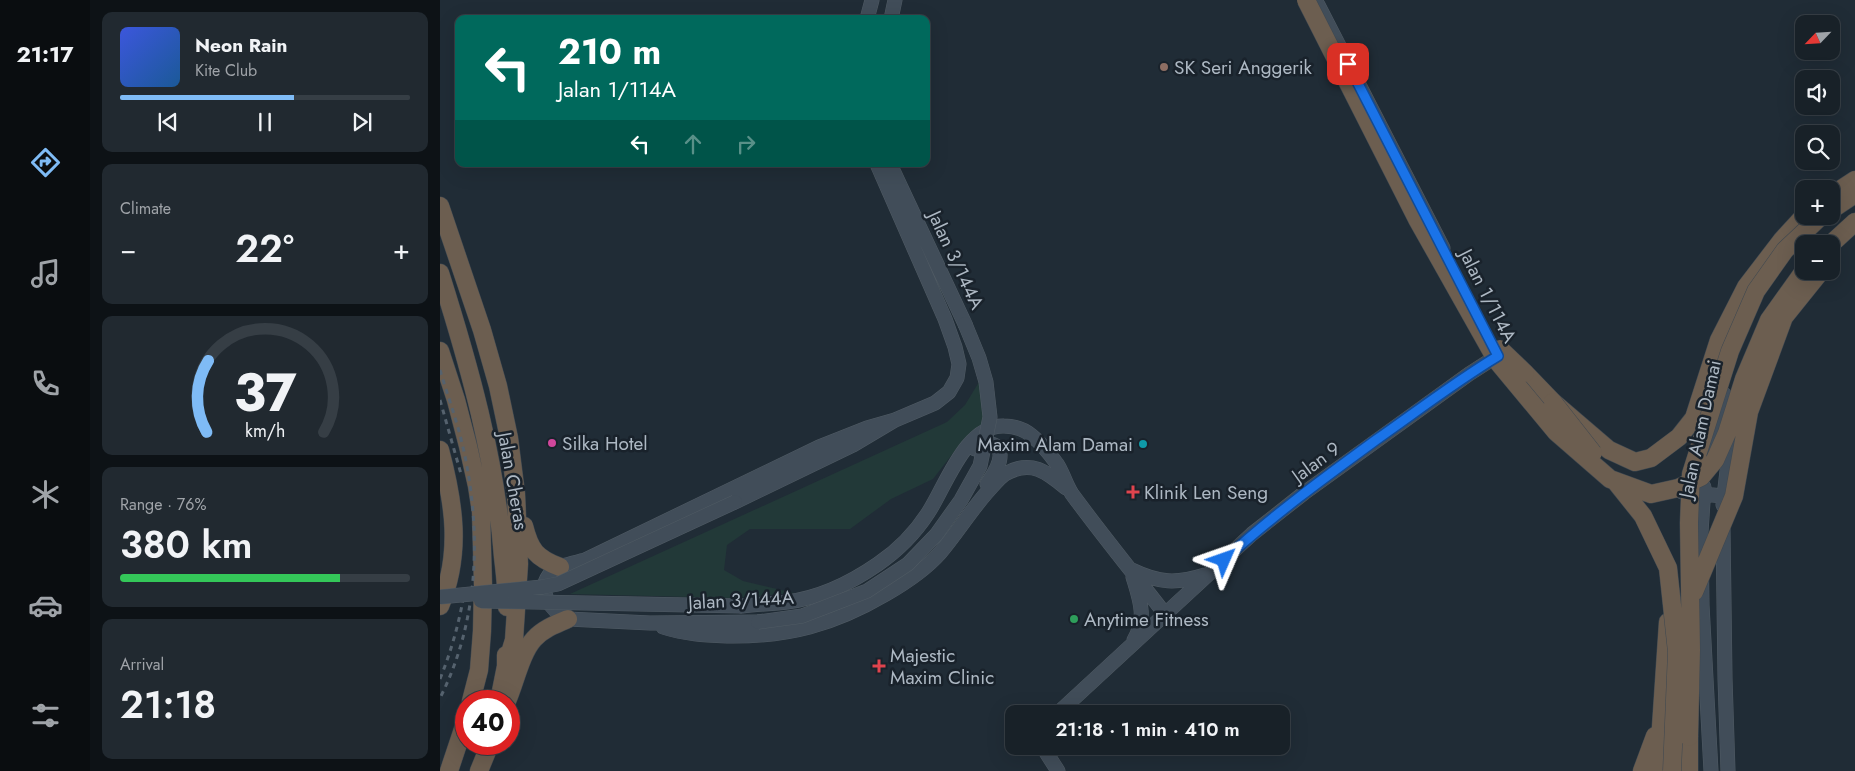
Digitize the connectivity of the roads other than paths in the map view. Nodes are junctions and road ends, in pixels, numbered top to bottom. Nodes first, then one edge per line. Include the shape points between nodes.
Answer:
1 (872, 0) edge
2 (895, 0) edge
3 (1307, 0) edge
4 (1316, 0) edge
5 (868, 15) edge
6 (892, 15) edge
7 (878, 167) edge
8 (891, 167) edge
9 (1855, 180) edge
10 (1840, 190) edge
11 (1855, 194) edge
12 (1855, 200) edge
13 (1840, 204) edge
14 (440, 206) edge
15 (1855, 217) edge
16 (1855, 222) edge
17 (1796, 225) edge
18 (1812, 225) edge
19 (1834, 235) edge
20 (1840, 236) edge
21 (1855, 237) edge
22 (1840, 250) edge
23 (440, 273) edge
24 (1795, 278) edge
25 (1798, 280) edge
26 (1814, 280) edge
27 (440, 351) edge
28 (1498, 356) junction
29 (1552, 402) junction
30 (895, 420) junction
31 (440, 450) edge
32 (1610, 479) junction
33 (944, 483) junction
34 (1670, 491) junction
35 (1070, 492) junction
36 (516, 494) junction
37 (1702, 495) junction
38 (1724, 496) junction
39 (972, 509) junction
40 (1701, 532) junction
41 (560, 567) junction
42 (1130, 569) junction
43 (1211, 573) junction
44 (440, 599) edge
45 (440, 606) edge
46 (1165, 614) junction
47 (568, 619) junction
48 (650, 623) junction
49 (1130, 647) junction
50 (1677, 652) junction
51 (506, 666) junction
52 (474, 690) edge
53 (501, 690) edge
54 (511, 690) edge
55 (1067, 705) edge
56 (1662, 716) junction
57 (455, 753) edge
58 (486, 755) edge
59 (1048, 755) edge
60 (449, 771) edge
61 (479, 771) edge
62 (1058, 771) edge
63 (1642, 771) edge
64 (1658, 771) edge
65 (1672, 771) edge
66 (1689, 771) edge
67 (1711, 771) edge
68 (1728, 771) edge

1 - 5 street
2 - 6 street
3 - 29 highway, bridge via 1418,217 1502,352
3 - 32 highway, bridge via 1417,219 1497,361 1556,432
4 - 28 street, Jalan 1/114A
7 - 30 street, Jalan 3/144A via 945,319 959,364 957,378 949,392 935,403
8 - 48 street, Jalan 3/144A, bridge via 979,358 990,417 980,466 936,535 908,564 867,591 802,616 758,622
9 - 10 highway
11 - 13 highway
12 - 37 street, Jalan Alam Damai via 1825,221 1791,254 1755,306 1729,370
14 - 36 highway via 498,386
15 - 19 street
16 - 20 highway
17 - 29 highway, bridge via 1746,287 1719,340 1694,418 1679,437 1651,458 1635,462 1609,450
18 - 66 highway, bridge via 1785,250 1756,291 1730,351 1691,474
21 - 22 highway
23 - 51 highway, Jalan Cheras via 459,334 498,501 507,600
24 - 38 street, Jalan Alam Damai via 1773,310 1751,365 1729,454
25 - 32 highway, bridge via 1769,320 1744,379 1723,442 1715,460 1701,477 1678,488 1651,494
26 - 50 highway, bridge via 1784,317 1749,412 1734,496 1696,584
27 - 52 highway, Jalan Cheras via 478,486 483,585 479,670
28 - 34 street, Jalan 1/114A via 1532,412 1552,438 1573,457 1603,475
28 - 43 street, Jalan 9 via 1304,493 1252,534
29 - 50 highway, bridge via 1643,516 1668,568
30 - 41 street, Jalan 3/144A via 820,447 585,560
30 - 44 street, Jalan 3/144A, bridge via 853,445 558,584
31 - 45 highway via 454,526 451,570
32 - 56 highway, bridge via 1639,522 1661,567 1669,626
33 - 35 street via 973,440 998,425 1025,431 1039,443 1057,464
33 - 39 street via 978,446 991,443 997,447 999,462
33 - 44 street, bridge via 928,514 906,540 872,568 820,594 788,602 742,606
34 - 37 street, Jalan 1/114A
34 - 40 street via 1690,512
35 - 39 street via 1046,472 1021,468 999,479
35 - 42 street
36 - 41 highway via 530,547 538,556
36 - 51 highway via 520,564 514,640
37 - 38 street, Jalan 1/114A
37 - 40 street, Jalan Alam Damai
38 - 68 street, Jalan Alam Damai
39 - 48 street via 925,568 899,587 829,622 757,636 683,633
40 - 67 street, Jalan Alam Damai
41 - 47 street via 548,577 546,598 558,615
42 - 43 street via 1168,582 1187,581
42 - 46 street
42 - 49 street via 1142,608 1142,619
43 - 46 street, Jalan 9
46 - 49 street, Jalan 9
47 - 48 street, Jalan 3/144A
47 - 54 highway via 545,629 533,640
49 - 55 street, Jalan 9
50 - 65 highway, bridge
51 - 53 highway, Jalan Cheras
56 - 63 highway
56 - 64 highway
57 - 60 highway
58 - 61 highway
59 - 62 street

